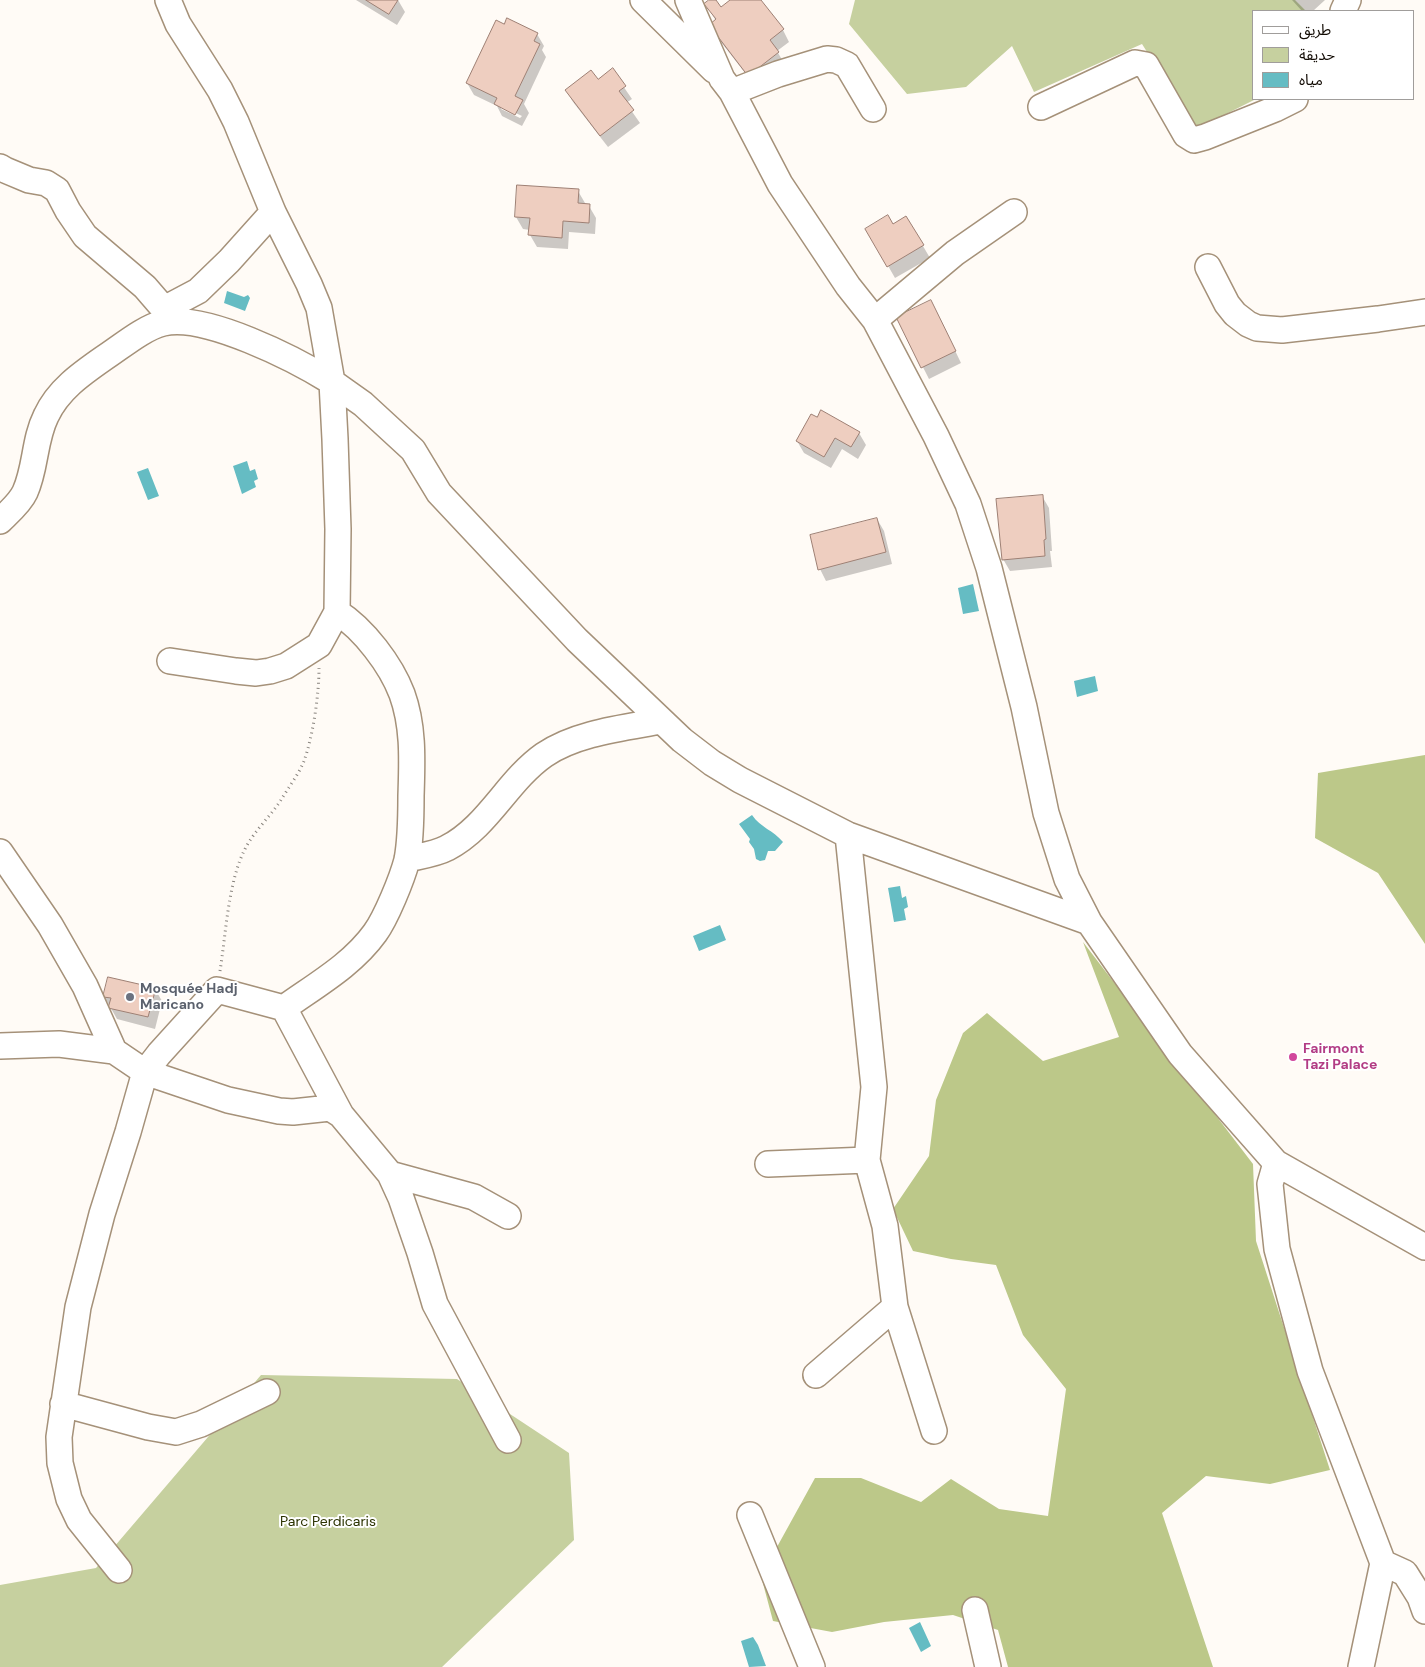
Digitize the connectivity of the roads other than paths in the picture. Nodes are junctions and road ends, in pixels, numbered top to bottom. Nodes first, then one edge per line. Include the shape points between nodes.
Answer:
1 (168, 0) edge
2 (643, 0) edge
3 (688, 0) edge
4 (727, 86) junction
5 (1293, 100) edge
6 (1041, 107) dead end
7 (873, 109) dead end
8 (0, 167) edge
9 (273, 212) junction
10 (1014, 212) dead end
11 (1208, 267) dead end
12 (1425, 312) edge
13 (166, 316) junction
14 (875, 320) junction
15 (332, 382) junction
16 (0, 521) edge
17 (337, 612) junction
18 (170, 661) dead end
19 (661, 721) junction
20 (848, 835) junction
21 (0, 852) edge
22 (407, 859) junction
23 (1089, 922) junction
24 (284, 1008) junction
25 (0, 1046) edge
26 (114, 1051) junction
27 (145, 1072) junction
28 (341, 1116) junction
29 (867, 1160) junction
30 (1276, 1163) junction
31 (768, 1164) dead end
32 (390, 1174) junction
33 (508, 1216) dead end
34 (1425, 1247) edge
35 (895, 1307) junction
36 (816, 1375) dead end
37 (267, 1392) dead end
38 (63, 1404) junction
39 (934, 1431) dead end
40 (508, 1440) dead end
41 (750, 1514) dead end
42 (1383, 1562) junction
43 (119, 1570) dead end
44 (975, 1610) dead end
45 (1425, 1611) edge
46 (812, 1667) edge
47 (988, 1667) edge
48 (1361, 1667) edge

1 - 9 street via 178,24 228,106
2 - 4 street
3 - 4 street
4 - 7 street via 832,59 847,65
4 - 14 street via 780,184 848,286
5 - 6 street via 1194,140 1186,135 1146,65 1135,63
8 - 13 street via 57,190 85,236 145,287
9 - 13 street via 229,261
9 - 15 street via 319,308
10 - 14 street via 955,253
11 - 12 street via 1235,314 1257,328 1282,330
13 - 15 street via 235,335 292,358
13 - 16 street via 86,370 58,396 38,435 26,491
14 - 23 street via 968,504 989,568 1046,812 1067,879
15 - 17 street
15 - 19 street via 413,450 439,493 578,640
17 - 18 street via 319,645 270,672 242,672
17 - 22 street via 358,628 375,649 402,694 412,734 411,826
19 - 20 street via 712,763
19 - 22 street via 610,730 568,743 544,755 520,776 470,832 447,848
20 - 23 street
20 - 29 street via 874,1087
21 - 26 street via 50,925 85,986
22 - 24 street via 376,932 350,961
23 - 30 street via 1180,1054
24 - 27 street via 217,990
24 - 28 street
25 - 26 street via 58,1044
26 - 27 street
27 - 28 street via 228,1100 279,1111 330,1108
27 - 38 street via 83,1284
28 - 32 street
29 - 31 street
29 - 35 street via 885,1226
30 - 34 street
30 - 42 street via 1270,1184 1277,1249 1310,1371
32 - 33 street via 474,1197
32 - 40 street via 401,1198 435,1304
35 - 36 street
35 - 39 street
37 - 38 street via 201,1424 176,1432
38 - 43 street via 60,1463 69,1499 79,1520
41 - 46 street
42 - 45 street via 1406,1573
42 - 48 street
44 - 47 street

